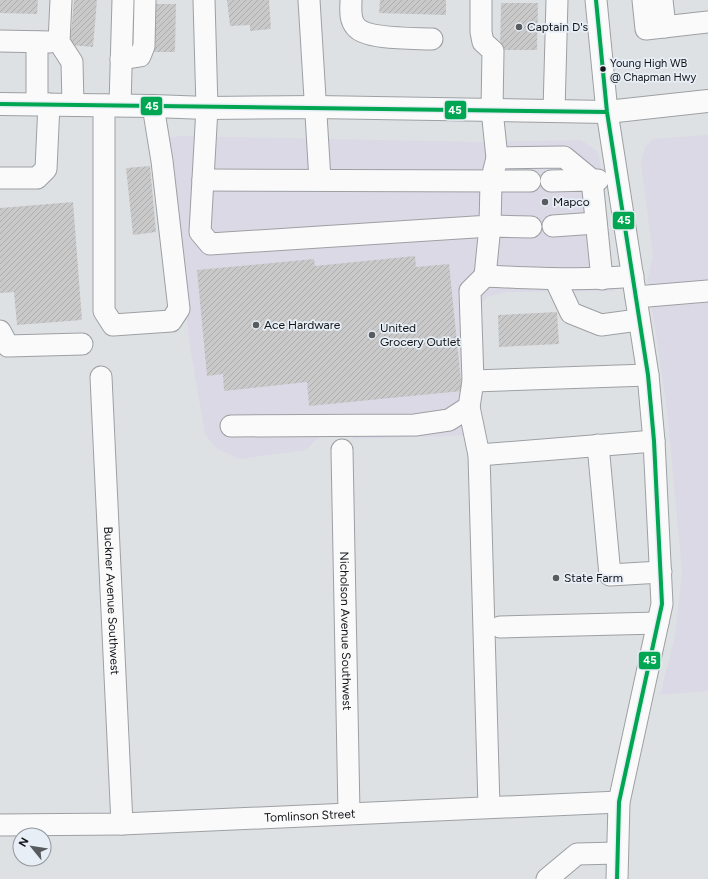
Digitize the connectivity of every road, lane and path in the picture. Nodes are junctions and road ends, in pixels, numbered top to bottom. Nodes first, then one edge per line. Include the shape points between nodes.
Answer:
1 (61, 0) edge
2 (123, 0) edge
3 (145, 0) edge
4 (204, 0) edge
5 (309, 0) edge
6 (351, 0) edge
7 (481, 0) edge
8 (494, 0) edge
9 (548, 0) edge
10 (557, 0) edge
11 (596, 0) edge
12 (643, 0) edge
13 (662, 0) edge
14 (708, 22) edge
15 (655, 28) junction
16 (432, 38) dead end
17 (0, 41) edge
18 (37, 42) junction
19 (58, 42) junction
20 (493, 51) junction
21 (555, 56) junction
22 (121, 59) junction
23 (708, 101) edge
24 (0, 104) edge
25 (43, 104) junction
26 (73, 105) junction
27 (112, 105) junction
28 (153, 106) junction
29 (316, 107) junction
30 (207, 108) junction
31 (492, 110) junction
32 (554, 111) junction
33 (607, 112) junction
34 (497, 158) junction
35 (617, 177) junction
36 (0, 178) edge
37 (203, 180) junction
38 (320, 180) junction
39 (592, 180) junction
40 (530, 181) dead end
41 (551, 181) dead end
42 (491, 182) junction
43 (596, 223) junction
44 (490, 226) junction
45 (553, 226) dead end
46 (531, 227) dead end
47 (485, 276) junction
48 (633, 276) junction
49 (555, 279) junction
50 (602, 279) junction
51 (708, 291) edge
52 (636, 297) junction
53 (638, 320) junction
54 (0, 331) edge
55 (82, 344) dead end
56 (648, 375) junction
57 (101, 377) dead end
58 (473, 381) junction
59 (469, 406) junction
60 (230, 426) dead end
61 (654, 441) junction
62 (598, 445) junction
63 (342, 450) dead end
64 (479, 455) junction
65 (661, 572) junction
66 (658, 623) junction
67 (500, 627) dead end
68 (619, 802) junction
69 (489, 807) junction
70 (349, 813) junction
71 (122, 824) junction
72 (0, 825) edge
73 (617, 853) junction
74 (547, 879) edge
75 (617, 879) edge

1 - 19 street
2 - 22 street
3 - 22 street via 144,46 140,56
4 - 30 street
5 - 29 street
6 - 16 street via 350,16 356,28 369,35
7 - 20 street via 483,42
8 - 20 street
9 - 21 street via 547,44
10 - 21 street
11 - 33 street
12 - 15 street
13 - 15 street
14 - 15 street
17 - 18 street
18 - 19 street
18 - 25 street
19 - 26 street via 72,62
20 - 31 street
21 - 32 street
22 - 27 street
23 - 33 highway
24 - 25 highway
25 - 26 highway
25 - 36 street via 46,169 37,178
26 - 27 highway
27 - 28 highway
27 - 28 street via 104,311 113,325 171,321 179,310
28 - 30 highway
29 - 30 highway
29 - 31 highway
29 - 38 street
30 - 37 street
31 - 32 highway
31 - 34 street
32 - 33 highway
33 - 35 street
34 - 39 street via 564,157
34 - 42 street
35 - 39 street
35 - 48 street
37 - 38 street
37 - 44 street via 200,232 210,244
38 - 42 street
39 - 41 street
39 - 43 street
40 - 42 street
42 - 44 street
43 - 45 street
43 - 50 street
44 - 46 street
44 - 47 street
47 - 49 street
47 - 58 street via 470,290
48 - 50 street
48 - 52 street
49 - 50 street
49 - 53 street via 571,312 601,325
51 - 52 street
52 - 53 street
53 - 56 street
54 - 55 street via 8,346
56 - 58 street
56 - 61 street
57 - 71 street, Buckner Avenue Southwest
58 - 59 street
59 - 60 street via 449,420 415,425
59 - 64 street
61 - 62 street
61 - 65 street
62 - 64 street
62 - 65 street via 610,575
63 - 70 street, Nicholson Avenue Southwest
64 - 69 street
65 - 66 street via 662,604
66 - 67 street
66 - 68 street
68 - 69 street, Tomlinson Street
68 - 73 street
69 - 70 street, Tomlinson Street
70 - 71 street, Tomlinson Street
71 - 72 street, Tomlinson Street
73 - 74 street via 577,854
73 - 75 street

